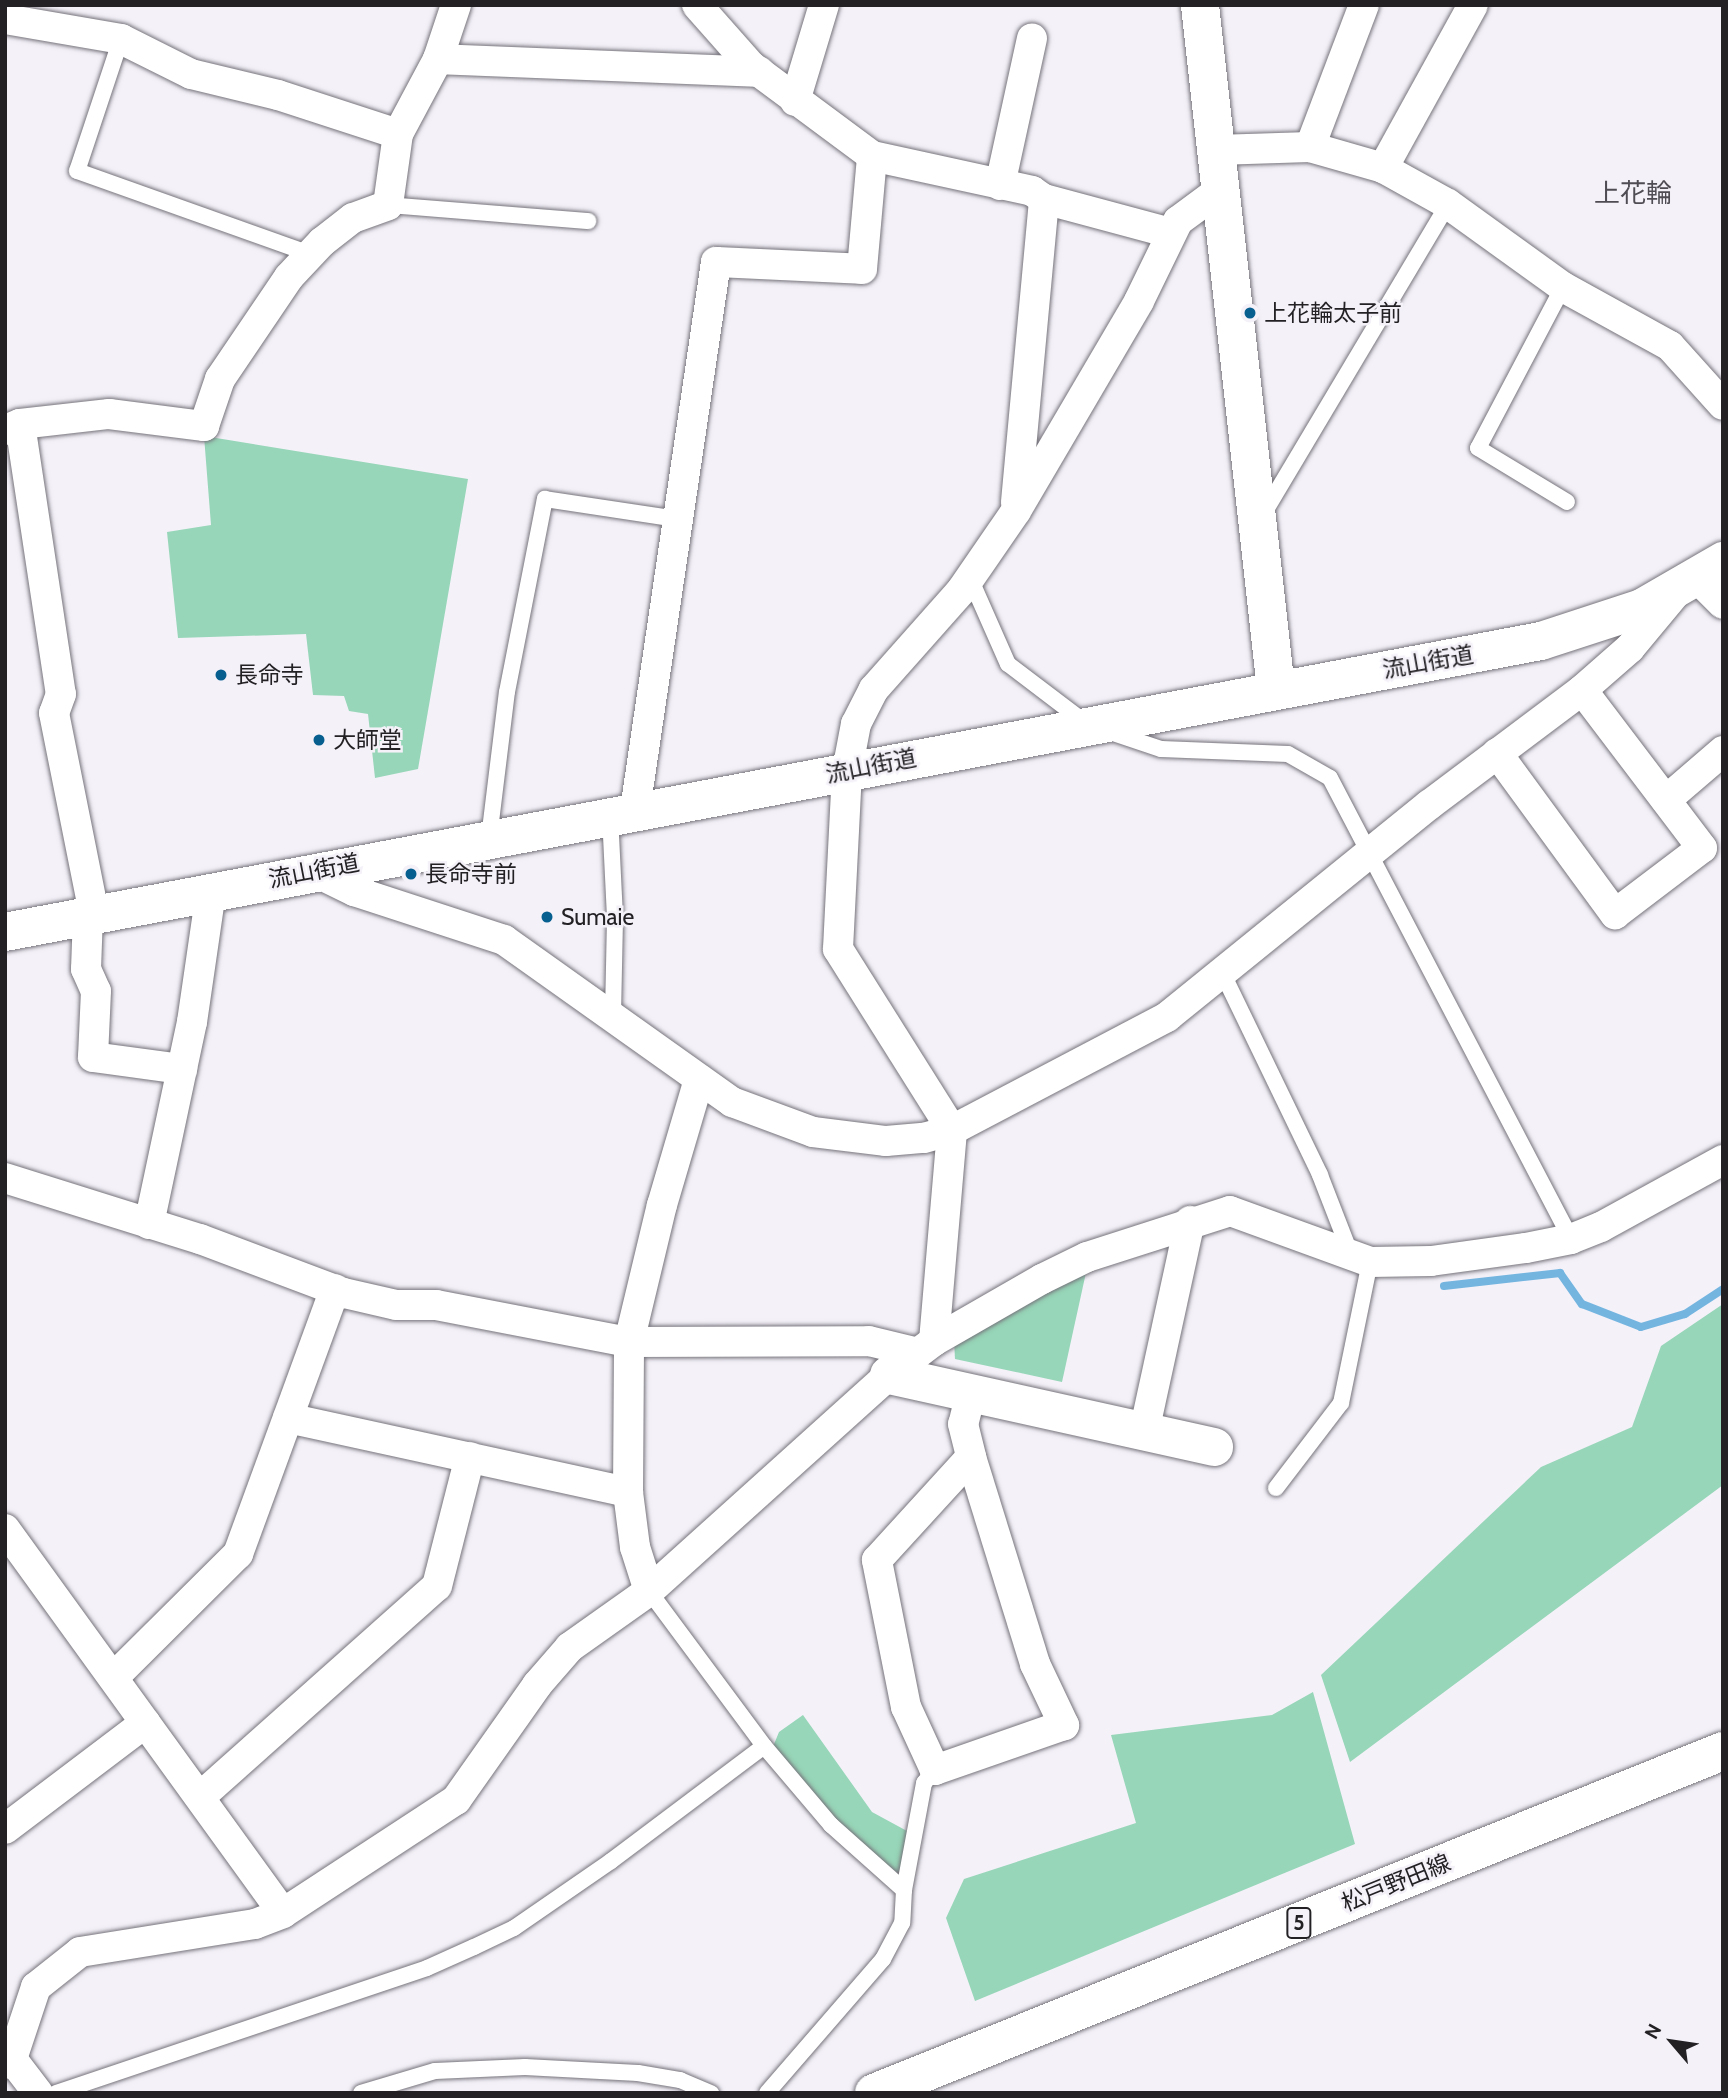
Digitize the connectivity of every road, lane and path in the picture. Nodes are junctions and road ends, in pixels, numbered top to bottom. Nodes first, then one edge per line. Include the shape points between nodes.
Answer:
1 (456, 5) edge
2 (696, 5) edge
3 (824, 5) edge
4 (1200, 5) edge
5 (1364, 5) edge
6 (1473, 5) edge
7 (5, 19) edge
8 (1032, 38) dead end
9 (121, 39) junction
10 (438, 59) junction
11 (760, 72) junction
12 (795, 101) junction
13 (398, 134) junction
14 (1310, 147) junction
15 (1216, 150) junction
16 (872, 156) junction
17 (1383, 167) junction
18 (1000, 185) junction
19 (1220, 190) junction
20 (1044, 200) junction
21 (1448, 204) junction
22 (388, 205) junction
23 (588, 220) dead end
24 (1171, 233) junction
25 (310, 254) junction
26 (1563, 287) junction
27 (1723, 405) edge
28 (12, 427) edge
29 (1567, 502) dead end
30 (1016, 511) junction
31 (678, 519) junction
32 (1257, 524) junction
33 (970, 578) junction
34 (1706, 584) edge
35 (1276, 689) junction
36 (1582, 690) junction
37 (1087, 724) junction
38 (1723, 751) edge
39 (1497, 753) junction
40 (847, 771) junction
41 (1666, 800) junction
42 (622, 812) junction
43 (489, 838) junction
44 (1370, 852) junction
45 (313, 871) junction
46 (212, 891) junction
47 (91, 914) junction
48 (5, 932) edge
49 (1223, 974) junction
50 (613, 1016) junction
51 (182, 1069) junction
52 (699, 1079) junction
53 (952, 1130) junction
54 (1723, 1160) edge
55 (5, 1178) edge
56 (1190, 1221) junction
57 (149, 1224) junction
58 (1571, 1239) junction
59 (1360, 1259) junction
60 (335, 1289) junction
61 (629, 1342) junction
62 (914, 1356) junction
63 (971, 1393) junction
64 (288, 1418) junction
65 (1144, 1432) junction
66 (1214, 1447) dead end
67 (470, 1457) junction
68 (971, 1457) junction
69 (1276, 1488) dead end
70 (628, 1492) junction
71 (5, 1529) edge
72 (649, 1591) junction
73 (114, 1677) junction
74 (145, 1724) junction
75 (764, 1746) junction
76 (1723, 1751) edge
77 (935, 1770) junction
78 (200, 1797) junction
79 (8, 1820) edge
80 (904, 1890) junction
81 (283, 1913) junction
82 (7, 2058) edge
83 (38, 2093) edge
84 (56, 2093) edge
85 (361, 2093) edge
86 (711, 2093) edge
87 (767, 2093) edge
88 (874, 2093) edge

1 - 10 street
2 - 11 street
3 - 12 street
4 - 15 street
5 - 14 street
6 - 17 street
7 - 9 street
8 - 18 street
9 - 13 street via 191,74 278,95
9 - 25 lane via 78,171
10 - 11 street
10 - 13 street
11 - 12 street
12 - 16 street
13 - 22 street
14 - 15 street
14 - 17 street
15 - 19 street
16 - 18 street
16 - 31 street via 862,269 716,262
17 - 21 street
18 - 20 street via 1032,191
19 - 24 street via 1178,221
19 - 32 street
20 - 24 street
20 - 30 street
21 - 26 street
21 - 32 lane
22 - 23 lane
22 - 25 street via 353,218
24 - 30 street via 1139,301
25 - 28 street via 220,379 204,426 110,414
26 - 27 street via 1670,346
26 - 29 lane via 1478,448
28 - 47 street via 61,695 54,713
30 - 33 street
31 - 42 street
31 - 43 lane via 545,499 505,705
32 - 35 street
33 - 37 lane via 1009,664
33 - 40 street via 874,689 856,724
34 - 35 street, 流山街道 via 1541,641
34 - 36 street
35 - 37 street, 流山街道
36 - 39 street
36 - 41 street
37 - 40 street, 流山街道
37 - 44 lane via 1161,749 1288,754 1309,762 1330,778
38 - 41 street
39 - 41 street via 1615,914 1702,848
39 - 44 street
40 - 42 street, 流山街道
40 - 53 street via 838,949
42 - 43 street, 流山街道
42 - 50 lane
43 - 45 street, 流山街道
44 - 49 street
44 - 58 lane
45 - 46 street, 流山街道
45 - 50 street via 354,891 504,940
46 - 47 street, 流山街道
46 - 51 street
47 - 48 street, 流山街道
47 - 51 street via 86,969 96,991 93,1057
49 - 53 street via 1126,1042
49 - 59 lane
50 - 52 street
51 - 57 street
52 - 53 street via 732,1102 813,1132 886,1141
52 - 61 street
53 - 62 street
54 - 58 street
55 - 57 street
56 - 59 street via 1230,1211
56 - 62 street via 1087,1256
56 - 65 street
57 - 60 street
58 - 59 street via 1431,1261
59 - 69 lane via 1341,1403
60 - 61 street via 396,1305 436,1305
60 - 64 street
61 - 62 street via 869,1341
61 - 70 street
62 - 63 street
62 - 72 street
63 - 65 street
63 - 68 street via 963,1423
64 - 67 street
64 - 73 street via 237,1554
65 - 66 street
67 - 70 street
67 - 78 street via 437,1586
68 - 77 street via 877,1560 906,1707
68 - 77 street via 1035,1664 1064,1725
70 - 72 street via 635,1547
71 - 73 street
72 - 75 lane
72 - 81 street via 570,1647 537,1685 456,1800
73 - 74 street
74 - 78 street
74 - 79 street
75 - 80 lane via 831,1825
75 - 84 lane via 611,1861 494,1938 427,1968
76 - 88 street, 松戸野田線 / 5
77 - 80 lane via 924,1783
78 - 81 street
80 - 87 lane via 902,1923 883,1959
81 - 82 street via 231,1929 80,1952 36,1987
82 - 83 street
85 - 86 lane via 435,2071 525,2067 638,2073 680,2080

